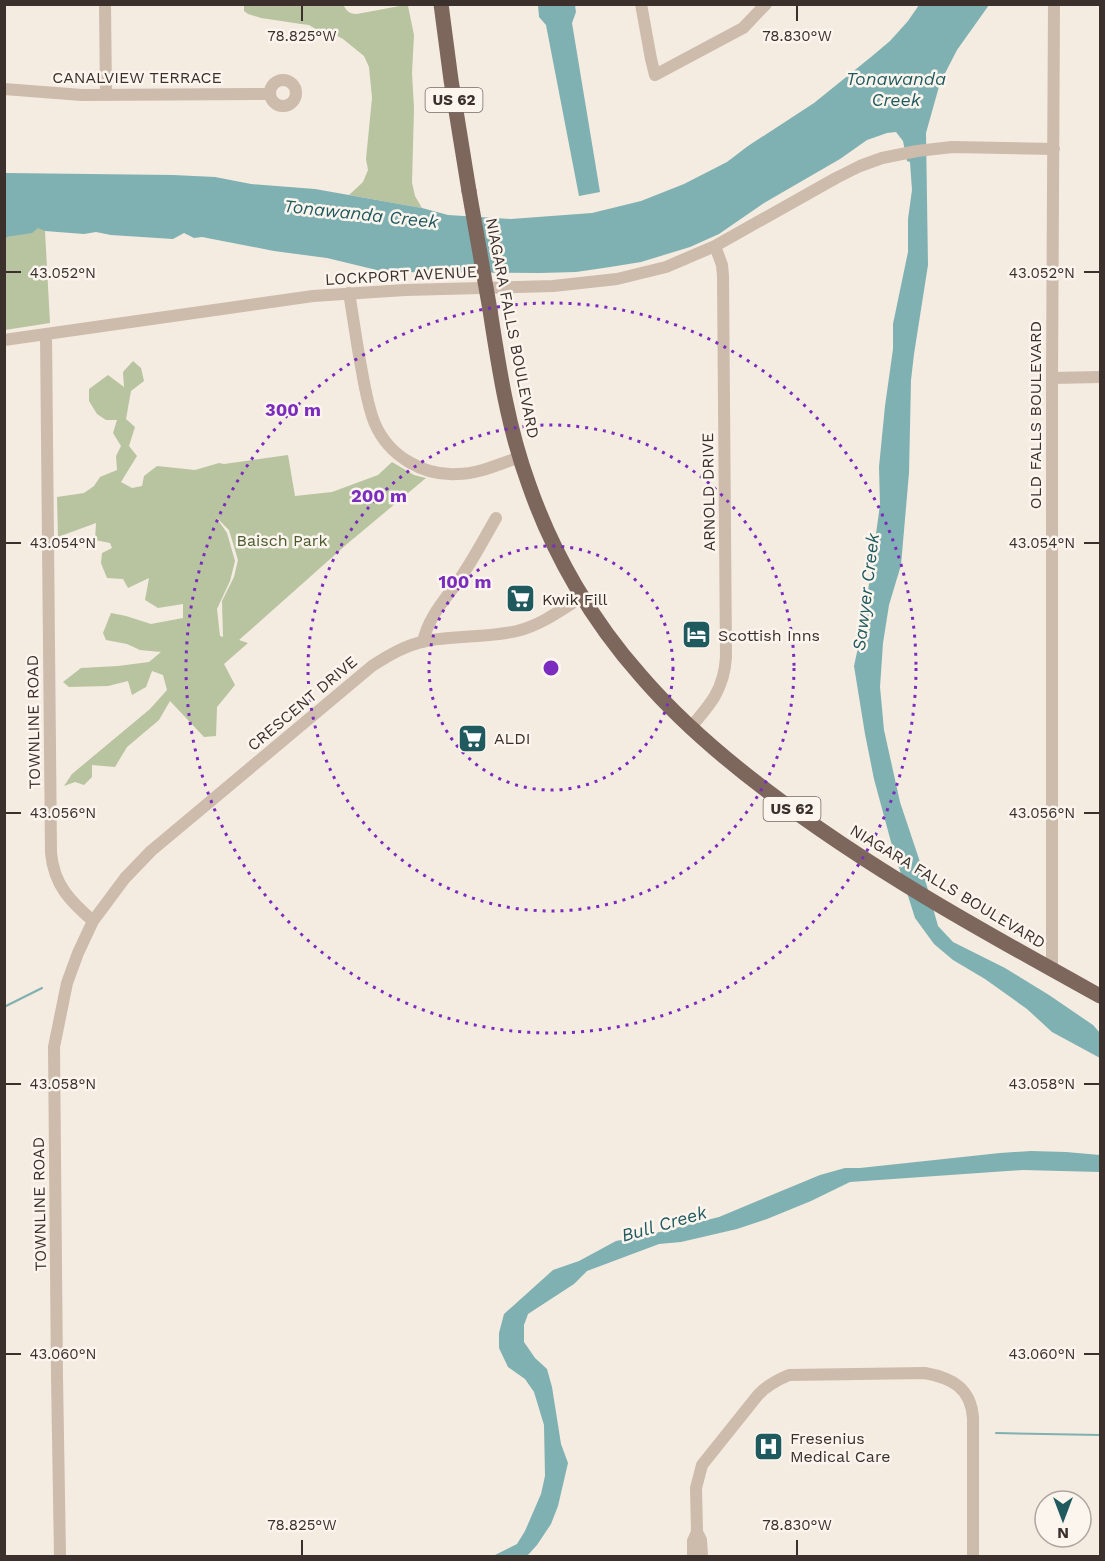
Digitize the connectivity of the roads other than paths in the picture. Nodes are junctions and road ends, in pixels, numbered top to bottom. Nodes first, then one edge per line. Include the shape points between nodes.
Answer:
1 (105, 4) edge
2 (441, 4) edge
3 (641, 4) edge
4 (766, 4) edge
5 (1054, 4) edge
6 (4, 89) edge
7 (269, 94) dead end
8 (106, 95) junction
9 (1054, 149) junction
10 (715, 246) junction
11 (349, 293) junction
12 (46, 334) junction
13 (4, 340) edge
14 (1101, 377) edge
15 (1052, 378) junction
16 (520, 457) junction
17 (496, 518) dead end
18 (582, 597) junction
19 (423, 642) junction
20 (690, 728) junction
21 (93, 921) junction
22 (1052, 969) junction
23 (1101, 996) edge
24 (697, 1532) junction
25 (60, 1557) edge
26 (693, 1557) edge
27 (702, 1557) edge
28 (973, 1557) edge

1 - 8 street
2 - 16 main road, NIAGARA FALLS BOULEVARD / US 62, bridge via 506,407
3 - 4 street via 655,75 743,28
5 - 9 street, OLD FALLS BOULEVARD
6 - 8 street, CANALVIEW TERRACE
7 - 8 street, CANALVIEW TERRACE
9 - 10 street, LOCKPORT AVENUE via 952,147 871,161
9 - 15 street, OLD FALLS BOULEVARD
10 - 11 street, LOCKPORT AVENUE via 658,269 598,282
10 - 20 street, ARNOLD DRIVE via 723,276 726,657 720,688
11 - 12 street, LOCKPORT AVENUE
11 - 16 street via 369,406 379,432 398,454 422,469 449,474 472,472
12 - 13 street, LOCKPORT AVENUE
12 - 21 street, TOWNLINE ROAD via 51,853 63,891
14 - 15 street
15 - 22 street, OLD FALLS BOULEVARD
16 - 18 main road, NIAGARA FALLS BOULEVARD / US 62 via 544,522
17 - 19 street via 462,576 434,612
18 - 19 street, CRESCENT DRIVE via 538,624 516,631
18 - 20 main road, NIAGARA FALLS BOULEVARD / US 62 via 637,672
19 - 21 street, CRESCENT DRIVE via 372,666 183,823 131,871
20 - 22 main road, NIAGARA FALLS BOULEVARD / US 62 via 786,806 858,856
21 - 25 street, TOWNLINE ROAD via 67,982 54,1047
22 - 23 main road, NIAGARA FALLS BOULEVARD / US 62
24 - 26 street
24 - 27 street
24 - 28 street via 696,1488 702,1465 772,1383 789,1375 925,1372 956,1384 972,1404

